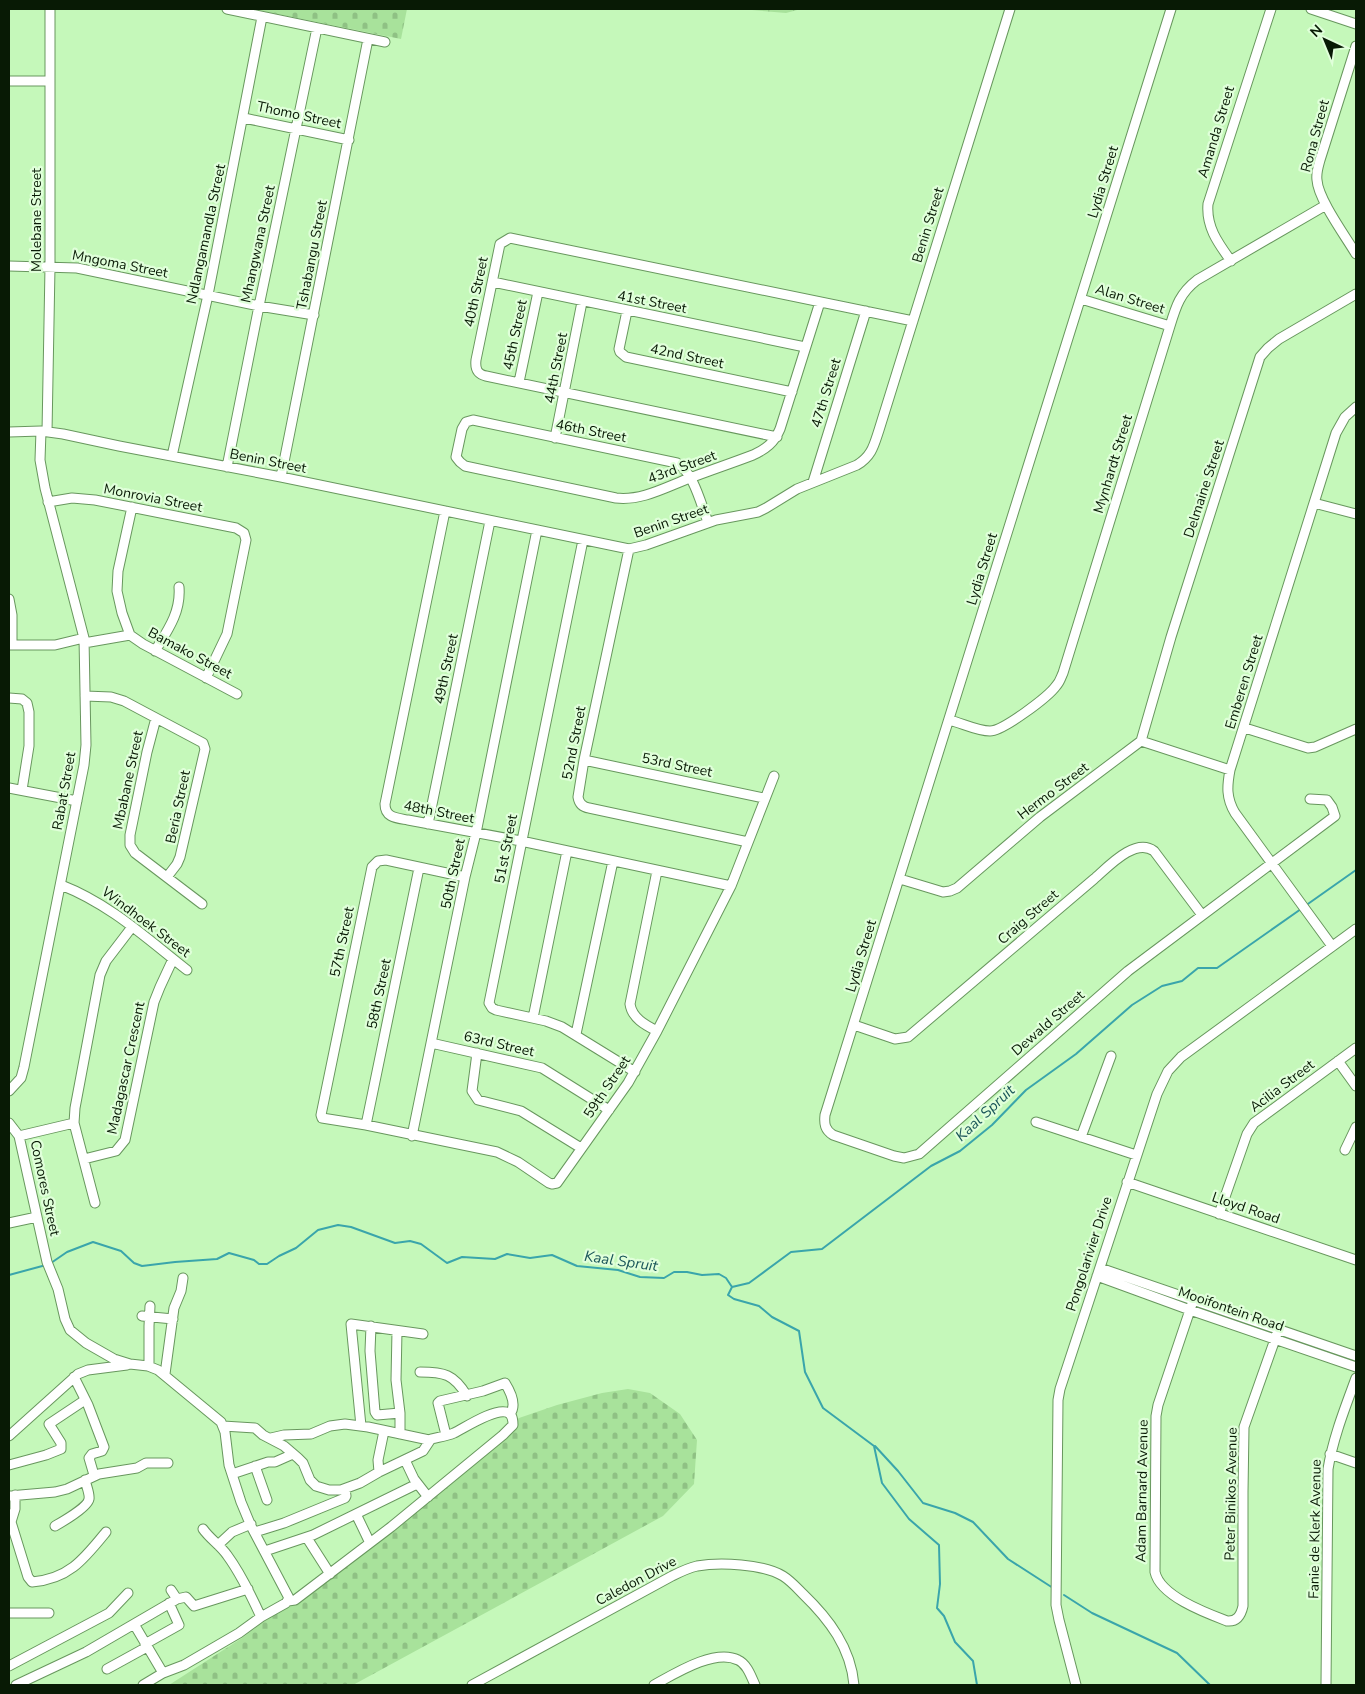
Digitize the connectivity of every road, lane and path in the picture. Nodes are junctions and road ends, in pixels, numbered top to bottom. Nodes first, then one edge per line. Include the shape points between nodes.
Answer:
1 (50, 9) edge
2 (227, 9) edge
3 (1010, 9) edge
4 (1171, 9) edge
5 (1271, 9) edge
6 (1311, 9) edge
7 (262, 17) junction
8 (1356, 24) edge
9 (318, 28) junction
10 (368, 39) junction
11 (385, 42) dead end
12 (1356, 46) edge
13 (9, 81) edge
14 (50, 81) junction
15 (244, 118) junction
16 (297, 129) junction
17 (349, 140) junction
18 (1326, 205) junction
19 (1356, 254) edge
20 (1231, 261) junction
21 (9, 266) edge
22 (50, 267) junction
23 (493, 282) junction
24 (538, 292) junction
25 (1356, 294) edge
26 (208, 295) junction
27 (1081, 298) junction
28 (582, 302) junction
29 (820, 302) junction
30 (259, 306) junction
31 (627, 310) junction
32 (866, 312) junction
33 (314, 315) junction
34 (913, 321) junction
35 (1170, 326) junction
36 (806, 347) junction
37 (519, 382) junction
38 (565, 392) junction
39 (792, 392) junction
40 (1356, 407) edge
41 (9, 432) edge
42 (44, 432) junction
43 (777, 437) junction
44 (555, 438) junction
45 (456, 454) joint
46 (172, 456) junction
47 (227, 467) junction
48 (281, 477) junction
49 (690, 478) junction
50 (813, 482) junction
51 (48, 502) junction
52 (1314, 503) junction
53 (132, 507) junction
54 (445, 511) junction
55 (1356, 514) edge
56 (490, 520) junction
57 (708, 522) junction
58 (537, 530) junction
59 (583, 540) junction
60 (629, 549) junction
61 (179, 587) dead end
62 (9, 599) edge
63 (130, 635) junction
64 (84, 640) junction
65 (10, 645) edge
66 (155, 651) junction
67 (206, 678) junction
68 (237, 694) dead end
69 (85, 696) junction
70 (9, 698) edge
71 (156, 718) junction
72 (949, 720) junction
73 (1244, 728) junction
74 (1356, 729) edge
75 (1141, 741) junction
76 (584, 760) junction
77 (1230, 770) junction
78 (774, 776) dead end
79 (9, 788) edge
80 (22, 790) junction
81 (764, 798) junction
82 (1310, 799) dead end
83 (77, 800) junction
84 (428, 824) junction
85 (476, 832) junction
86 (521, 842) junction
87 (748, 842) junction
88 (567, 851) junction
89 (613, 861) junction
90 (1272, 863) junction
91 (419, 868) junction
92 (658, 871) junction
93 (167, 877) junction
94 (465, 877) junction
95 (900, 879) junction
96 (61, 885) junction
97 (731, 886) junction
98 (202, 904) dead end
99 (1202, 915) junction
100 (132, 927) junction
101 (1356, 929) edge
102 (1332, 946) junction
103 (173, 959) junction
104 (187, 970) dead end
105 (533, 1018) junction
106 (854, 1025) junction
107 (657, 1031) junction
108 (576, 1034) junction
109 (431, 1043) junction
110 (1356, 1048) edge
111 (477, 1053) junction
112 (1110, 1056) dead end
113 (1338, 1061) junction
114 (635, 1072) junction
115 (1356, 1086) edge
116 (9, 1090) edge
117 (609, 1110) junction
118 (322, 1118) joint
119 (74, 1122) junction
120 (1036, 1122) dead end
121 (9, 1123) edge
122 (366, 1125) junction
123 (1356, 1127) edge
124 (833, 1135) joint
125 (20, 1136) junction
126 (412, 1136) junction
127 (1081, 1137) junction
128 (581, 1148) junction
129 (1345, 1150) dead end
130 (1136, 1155) junction
131 (84, 1158) junction
132 (1127, 1182) junction
133 (94, 1203) dead end
134 (1219, 1214) junction
135 (37, 1217) junction
136 (9, 1223) edge
137 (1356, 1260) edge
138 (1099, 1272) junction
139 (183, 1278) dead end
140 (1191, 1305) junction
141 (150, 1306) dead end
142 (145, 1317) junction
143 (173, 1319) junction
144 (371, 1326) junction
145 (1279, 1328) junction
146 (397, 1331) junction
147 (423, 1334) dead end
148 (1275, 1339) junction
149 (1356, 1356) edge
150 (130, 1364) junction
151 (149, 1366) junction
152 (1356, 1367) edge
153 (420, 1372) dead end
154 (165, 1374) junction
155 (74, 1377) junction
156 (1356, 1378) edge
157 (467, 1396) junction
158 (85, 1400) junction
159 (400, 1413) junction
160 (510, 1414) junction
161 (224, 1426) junction
162 (361, 1426) junction
163 (384, 1431) junction
164 (400, 1434) junction
165 (9, 1436) edge
166 (446, 1436) junction
167 (271, 1438) junction
168 (429, 1440) junction
169 (293, 1454) junction
170 (1330, 1454) junction
171 (404, 1460) junction
172 (1356, 1462) edge
173 (168, 1463) dead end
174 (9, 1465) edge
175 (255, 1466) junction
176 (379, 1472) junction
177 (232, 1474) junction
178 (94, 1475) junction
179 (85, 1480) junction
180 (417, 1484) junction
181 (345, 1489) junction
182 (12, 1496) edge
183 (428, 1497) junction
184 (267, 1500) dead end
185 (356, 1514) junction
186 (10, 1523) edge
187 (55, 1526) dead end
188 (253, 1528) junction
189 (202, 1529) dead end
190 (106, 1532) dead end
191 (307, 1538) junction
192 (370, 1543) junction
193 (218, 1545) junction
194 (265, 1552) junction
195 (330, 1574) junction
196 (248, 1588) junction
197 (171, 1590) dead end
198 (128, 1593) dead end
199 (178, 1599) junction
200 (288, 1601) junction
201 (169, 1603) junction
202 (1195, 1607) joint
203 (9, 1613) edge
204 (49, 1614) dead end
205 (261, 1617) junction
206 (134, 1624) junction
207 (146, 1645) junction
208 (9, 1666) edge
209 (107, 1669) dead end
210 (163, 1673) junction
211 (9, 1679) edge
212 (12, 1685) edge
213 (16, 1685) edge
214 (142, 1685) edge
215 (472, 1685) edge
216 (654, 1685) edge
217 (755, 1685) edge
218 (854, 1685) edge
219 (1076, 1685) edge
220 (1326, 1685) edge

1 - 14 street, Molebane Street
2 - 7 street
3 - 34 street, Benin Street
4 - 27 street, Lydia Street
5 - 20 street, Amanda Street via 1208,204 1210,228
6 - 8 street
7 - 9 street
7 - 15 street, Ndlangamandla Street
9 - 10 street
9 - 16 street, Mhangwana Street
10 - 11 street
10 - 17 street, Tshabangu Street
12 - 18 street, Rona Street via 1317,172 1317,183
13 - 14 street
14 - 22 street, Molebane Street
15 - 16 street, Thomo Street
15 - 26 street, Ndlangamandla Street
16 - 17 street, Thomo Street
16 - 30 street, Mhangwana Street
17 - 33 street, Tshabangu Street
18 - 19 street, Rona Street
18 - 20 street, Mynhardt Street
20 - 35 street, Mynhardt Street via 1184,291
21 - 22 street, Mngoma Street
22 - 26 street, Mngoma Street via 87,270
22 - 42 street, Molebane Street
23 - 24 street, 41st Street
23 - 29 street, 40th Street via 500,246 510,238
23 - 37 street, 40th Street via 476,368 483,376
24 - 28 street, 41st Street
24 - 37 street, 45th Street
25 - 75 street, Delmaine Street via 1279,339 1260,357
26 - 30 street, Mngoma Street
26 - 46 street, Ndlangamandla Street
27 - 35 street, Alan Street
27 - 72 street, Lydia Street
28 - 31 street, 41st Street
28 - 38 street, 44th Street
29 - 32 street, 40th Street
29 - 36 street
30 - 33 street, Mngoma Street
30 - 47 street, Mhangwana Street
31 - 36 street, 41st Street
31 - 39 street, 42nd Street via 619,349 626,357
32 - 34 street, 40th Street
32 - 50 street, 47th Street
33 - 48 street, Tshabangu Street
34 - 50 street, Benin Street via 871,453 857,465
35 - 72 street, Mynhardt Street via 1058,685 1009,724 995,730 983,730
36 - 39 street
37 - 38 street, 40th Street
38 - 43 street, 40th Street
38 - 44 street, 44th Street
39 - 43 street
40 - 52 street, Emberen Street via 1338,427
41 - 42 street, Benin Street
42 - 46 street, Benin Street
42 - 51 street, Rabat Street via 40,460
43 - 49 street, 43rd Street via 762,451
44 - 45 street, 46th Street via 469,421 462,429
44 - 49 street, 46th Street via 674,462
45 - 49 street, 43rd Street via 465,466 622,499
46 - 47 street, Benin Street
47 - 48 street, Benin Street
48 - 54 street, Benin Street
49 - 57 street, 46th Street
50 - 57 street, Benin Street via 766,508
51 - 53 street, Monrovia Street via 78,498
51 - 64 street, Rabat Street
52 - 55 street
52 - 73 street, Emberen Street
53 - 63 street, Bamako Street via 117,584
53 - 67 street, Monrovia Street via 236,528 244,533 246,540 227,634
54 - 56 street, Benin Street
54 - 84 street, 48th Street via 385,808 390,816
56 - 58 street, Benin Street
56 - 84 street, 49th Street
57 - 60 street, Benin Street
58 - 59 street, Benin Street
58 - 85 street, 50th Street
59 - 60 street, Benin Street
59 - 86 street, 51st Street
60 - 76 street, 52nd Street
61 - 66 street via 176,614
62 - 65 street via 12,615
63 - 64 street, Bamako Street
63 - 66 street, Bamako Street
64 - 65 street, Bamako Street via 55,645
64 - 69 street, Rabat Street
66 - 67 street, Bamako Street
67 - 68 street, Bamako Street
69 - 71 street via 119,699
69 - 83 street, Rabat Street via 86,754
70 - 80 street via 22,699 28,707 29,746
71 - 93 street, Mbabane Street via 129,840 135,853
71 - 93 street, Beria Street via 200,740 205,749 184,845 177,864
72 - 95 street, Lydia Street
73 - 74 street via 1311,748
73 - 77 street, Emberen Street
75 - 77 street
75 - 95 street, Hermo Street via 1040,817 957,888 943,892
76 - 81 street, 53rd Street
76 - 87 street, 52nd Street via 578,797 585,807
77 - 90 street, Emberen Street via 1227,788 1231,807
78 - 81 street, 59th Street
79 - 80 street
80 - 83 street
81 - 87 street, 59th Street
82 - 90 street, Dewald Street via 1326,800 1335,816
83 - 96 street, Rabat Street
84 - 85 street, 48th Street
85 - 86 street, 48th Street
85 - 94 street, 50th Street
86 - 88 street, 48th Street
86 - 105 street, 51st Street via 489,1003 496,1010
87 - 97 street, 59th Street
88 - 89 street, 48th Street
88 - 105 street
89 - 92 street, 48th Street
89 - 108 street
90 - 99 street, Dewald Street
90 - 102 street, Emberen Street
91 - 94 street, 57th Street
91 - 118 street, 57th Street via 386,860 378,861 372,867 320,1114
91 - 122 street, 58th Street
92 - 97 street, 48th Street
92 - 107 street via 630,1004 636,1017
93 - 98 street, Mbabane Street
94 - 109 street, 50th Street
95 - 106 street, Lydia Street
96 - 100 street, Windhoek Street via 91,898
96 - 116 street, Rabat Street via 24,1067 21,1078
97 - 107 street, 59th Street
99 - 106 street, Craig Street via 1154,851 1138,847 1099,874 908,1037 895,1040
99 - 124 street, Dewald Street via 1128,972 919,1154 904,1158
100 - 103 street, Windhoek Street
100 - 119 street via 106,961 100,975
101 - 102 street, Pongolarivier Drive
102 - 130 street, Pongolarivier Drive via 1173,1065 1160,1086
103 - 104 street, Windhoek Street
103 - 131 street, Madagascar Crescent via 154,1002 123,1145 116,1151
105 - 108 street, 51st Street
106 - 124 street, Lydia Street via 825,1115 825,1126
107 - 114 street, 59th Street
108 - 114 street, 51st Street
109 - 111 street, 63rd Street
109 - 126 street, 50th Street
110 - 113 street, Acilia Street
111 - 117 street, 63rd Street via 542,1068
111 - 128 street via 472,1091 478,1100 521,1110
112 - 127 street
113 - 115 street
113 - 134 street, Acilia Street via 1250,1128
114 - 117 street, 59th Street
117 - 128 street, 59th Street
118 - 122 street, 59th Street
119 - 125 street
119 - 131 street
120 - 127 street
121 - 125 street, Comores Street
122 - 126 street, 59th Street
123 - 129 street
125 - 135 street, Comores Street
126 - 128 street, 59th Street via 505,1155 552,1184 557,1183
127 - 130 street
130 - 132 street, Pongolarivier Drive
131 - 133 street
132 - 134 street, Lloyd Road
132 - 138 street, Pongolarivier Drive
134 - 137 street, Lloyd Road
135 - 136 street
135 - 150 street, Comores Street via 47,1262 70,1330 103,1353
138 - 140 street, Mooifontein Road
138 - 219 street, Pongolarivier Drive via 1058,1400 1056,1605
139 - 143 street
140 - 145 street, Mooifontein Road
140 - 148 street, Mooifontein Road
140 - 202 street, Adam Barnard Avenue via 1156,1416 1155,1572 1169,1591
141 - 142 street
142 - 143 street
142 - 151 street
143 - 154 street
144 - 146 street
144 - 159 street via 375,1412 377,1415
144 - 162 street via 351,1324
145 - 148 street, Peter Binikos Avenue
145 - 149 street, Mooifontein Road
146 - 147 street
146 - 159 street via 396,1380
148 - 152 street, Mooifontein Road
148 - 202 street, Peter Binikos Avenue via 1244,1428 1242,1612 1238,1618 1227,1621
150 - 151 street
150 - 155 street via 88,1370
151 - 154 street
153 - 157 street via 452,1377
154 - 161 street
155 - 158 street
155 - 165 street
156 - 170 street, Fanie de Klerk Avenue
157 - 160 street via 505,1383 513,1404
157 - 166 street via 438,1402
158 - 174 street via 49,1424 61,1443 60,1449
158 - 178 street via 104,1447 90,1457
159 - 164 street
160 - 166 street via 491,1415
160 - 183 street via 513,1426
161 - 167 street via 253,1428
161 - 177 street
162 - 163 street
162 - 167 street via 336,1424 311,1434
163 - 164 street
163 - 176 street
164 - 168 street
166 - 168 street
167 - 169 street
168 - 171 street via 425,1450
169 - 175 street
169 - 181 street via 303,1463 308,1477 316,1486 329,1490
170 - 172 street
170 - 220 street, Fanie de Klerk Avenue
171 - 176 street
171 - 180 street
173 - 178 street via 146,1463 137,1468
175 - 177 street
175 - 184 street
176 - 181 street
177 - 188 street
178 - 179 street
179 - 182 street via 55,1492
179 - 187 street via 90,1498 88,1502
180 - 183 street
180 - 185 street
181 - 188 street via 345,1498 292,1520
182 - 186 street via 15,1509
183 - 192 street
185 - 191 street
185 - 192 street
186 - 190 street via 32,1582 71,1569 83,1560
188 - 193 street via 232,1532
188 - 194 street
189 - 193 street
191 - 194 street
191 - 195 street
192 - 195 street
193 - 196 street
194 - 200 street
195 - 200 street via 295,1600
196 - 199 street via 194,1606 186,1597
196 - 205 street
197 - 199 street
198 - 208 street via 109,1613
199 - 201 street
200 - 205 street
201 - 206 street
201 - 207 street via 179,1626
203 - 204 street
205 - 210 street via 184,1665
206 - 207 street
206 - 213 street via 86,1652
207 - 209 street
207 - 210 street
210 - 214 street
211 - 212 street
215 - 218 street, Caledon Drive via 672,1576 686,1569 710,1565 755,1567 784,1576 832,1626 849,1660
216 - 217 street via 703,1660 727,1658 743,1663

